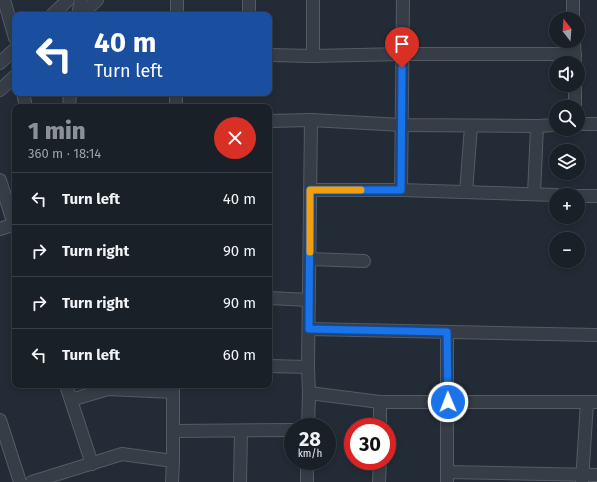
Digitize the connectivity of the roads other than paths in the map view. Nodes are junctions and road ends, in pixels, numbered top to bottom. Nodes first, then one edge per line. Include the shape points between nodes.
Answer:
1 (4, 0) edge
2 (68, 0) edge
3 (81, 0) edge
4 (97, 0) edge
5 (177, 0) edge
6 (249, 0) edge
7 (313, 0) edge
8 (403, 0) edge
9 (573, 0) edge
10 (55, 12) edge
11 (79, 12) edge
12 (83, 12) edge
13 (177, 12) edge
14 (249, 12) edge
15 (573, 12) edge
16 (12, 28) edge
17 (12, 52) edge
18 (402, 54) junction
19 (272, 55) edge
20 (313, 56) junction
21 (549, 57) edge
22 (0, 63) edge
23 (12, 79) edge
24 (0, 90) edge
25 (310, 120) junction
26 (272, 121) edge
27 (585, 124) edge
28 (597, 124) edge
29 (402, 125) junction
30 (549, 125) edge
31 (471, 126) junction
32 (537, 126) junction
33 (0, 180) edge
34 (310, 190) junction
35 (401, 190) junction
36 (466, 192) junction
37 (534, 194) junction
38 (549, 195) edge
39 (585, 196) edge
40 (597, 196) edge
41 (12, 216) edge
42 (12, 226) edge
43 (0, 229) edge
44 (310, 259) junction
45 (364, 261) dead end
46 (272, 298) edge
47 (309, 300) junction
48 (309, 329) junction
49 (447, 332) junction
50 (597, 335) edge
51 (272, 366) edge
52 (308, 367) junction
53 (67, 388) edge
54 (173, 388) edge
55 (309, 393) junction
56 (71, 400) junction
57 (380, 402) junction
58 (448, 402) junction
59 (592, 402) edge
60 (308, 418) edge
61 (380, 418) edge
62 (0, 420) edge
63 (284, 430) edge
64 (172, 431) junction
65 (241, 431) junction
66 (173, 461) junction
67 (92, 464) junction
68 (307, 470) edge
69 (380, 470) edge
70 (597, 475) edge
71 (447, 477) edge
72 (582, 478) edge
73 (20, 482) edge
74 (32, 482) edge
75 (172, 482) edge
76 (240, 482) edge
77 (307, 482) edge
78 (380, 482) edge

1 - 16 street
2 - 10 street
3 - 11 street
4 - 12 street
5 - 13 street
6 - 14 street
7 - 20 street
8 - 18 street
9 - 15 street
17 - 22 street
18 - 20 street
18 - 21 street
18 - 29 street
19 - 20 street
23 - 24 street
25 - 26 street
25 - 29 street
25 - 34 street
27 - 28 street
29 - 31 street
29 - 35 street
30 - 32 street
31 - 32 street
31 - 36 street
32 - 37 street
33 - 41 street
34 - 35 street
34 - 44 street
35 - 36 street
36 - 37 street
37 - 38 street
39 - 40 street
42 - 43 street
44 - 45 street
44 - 47 street
46 - 47 street
47 - 48 street
48 - 49 street
48 - 52 street
49 - 50 street
49 - 58 street
51 - 52 street
52 - 55 street
53 - 56 street
54 - 56 street via 108,389
54 - 64 street
55 - 57 street
55 - 60 street
56 - 67 street
57 - 58 street
57 - 61 street
58 - 59 street
58 - 71 street
59 - 72 street
62 - 73 street
63 - 65 street
64 - 65 street
64 - 66 street
65 - 76 street
66 - 67 street via 122,454
66 - 75 street
67 - 74 street
68 - 77 street
69 - 78 street
70 - 72 street
71 - 72 street

